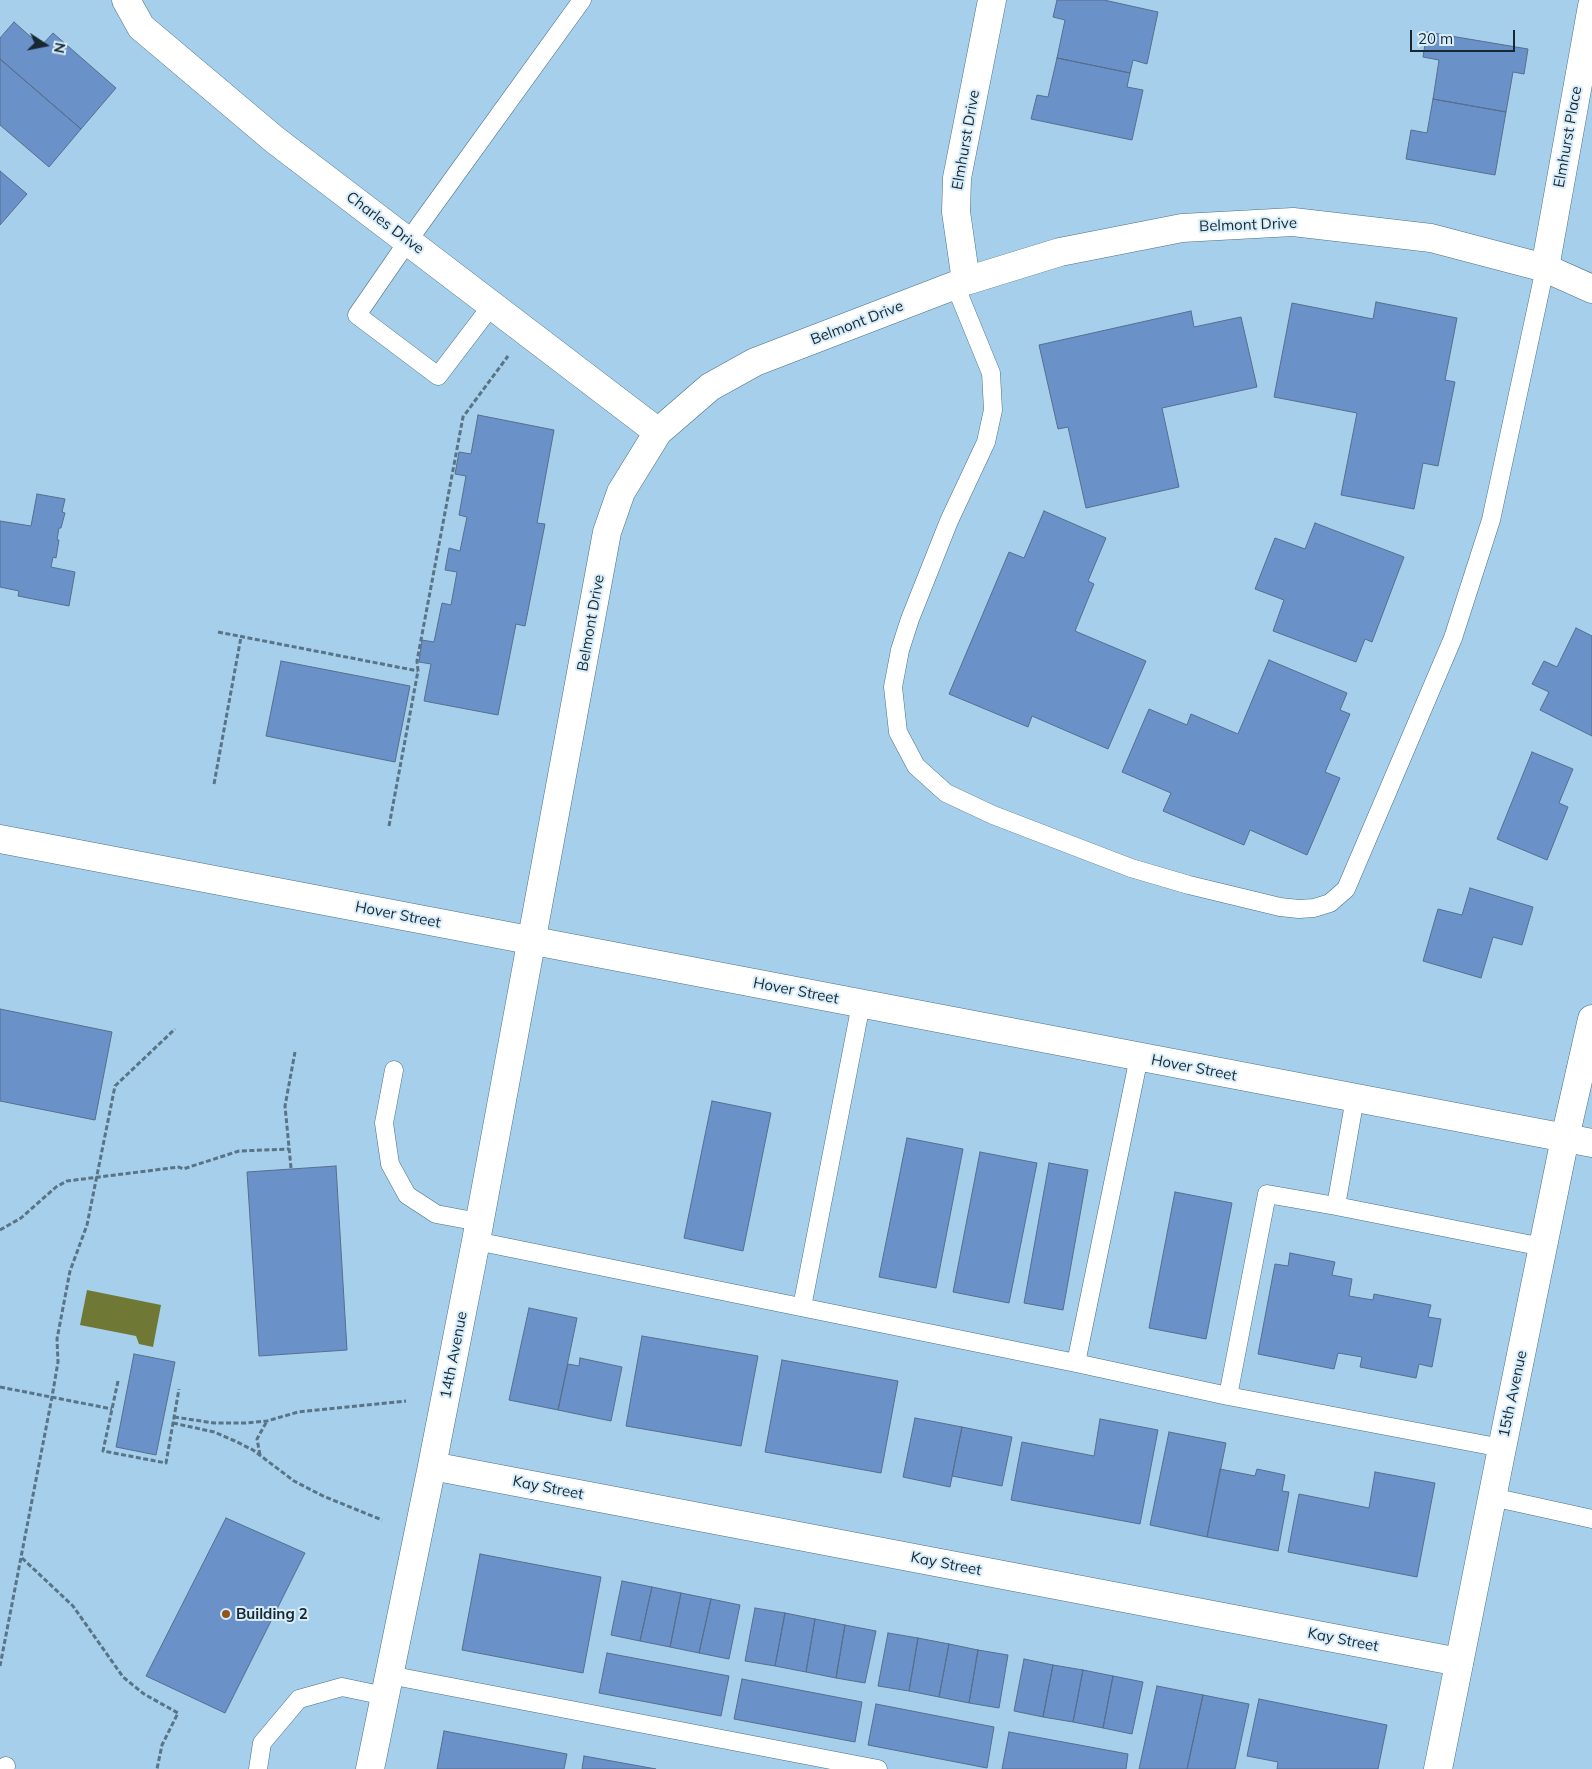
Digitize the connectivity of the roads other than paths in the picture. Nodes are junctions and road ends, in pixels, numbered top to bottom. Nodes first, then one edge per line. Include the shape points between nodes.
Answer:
1 (126, 0) edge
2 (582, 0) edge
3 (992, 0) edge
4 (1592, 6) edge
5 (408, 241) junction
6 (1545, 268) junction
7 (961, 283) junction
8 (1592, 288) edge
9 (492, 305) junction
10 (658, 432) junction
11 (0, 839) edge
12 (533, 941) junction
13 (861, 1004) junction
14 (1592, 1020) edge
15 (1139, 1057) junction
16 (394, 1070) dead end
17 (1355, 1098) junction
18 (1565, 1138) junction
19 (1592, 1143) edge
20 (1336, 1206) junction
21 (478, 1231) junction
22 (1543, 1247) junction
23 (802, 1307) junction
24 (1076, 1363) junction
25 (1228, 1396) junction
26 (1502, 1448) junction
27 (432, 1466) junction
28 (1492, 1497) junction
29 (1592, 1519) edge
30 (1459, 1662) junction
31 (387, 1685) junction
32 (258, 1769) edge
33 (370, 1769) edge
34 (878, 1769) edge
35 (1438, 1769) edge

1 - 5 street, Charles Drive via 141,27 275,140
2 - 5 lane
3 - 7 street, Elmhurst Drive via 957,178
4 - 6 street, Elmhurst Place
5 - 9 street, Charles Drive
5 - 9 lane via 357,315 438,376
6 - 7 street, Belmont Drive via 1432,238 1293,222 1182,228 1060,252
6 - 7 lane via 1491,520 1453,638 1346,889 1330,902 1299,909 1189,885 1131,868 993,815 946,793 916,766 898,732 893,687 900,650 949,520 986,442 993,410 991,373
6 - 8 street, Belmont Drive
7 - 10 street, Belmont Drive via 755,362 710,387
9 - 10 street, Charles Drive
10 - 12 street, Belmont Drive via 620,492 607,532
11 - 12 street, Hover Street
12 - 13 street, Hover Street
12 - 21 street, 14th Avenue
13 - 15 street, Hover Street
13 - 23 lane
14 - 18 street, 15th Avenue
15 - 17 street, Hover Street
15 - 24 lane
16 - 21 lane via 384,1123 390,1164 407,1194 436,1214
17 - 18 street, Hover Street
17 - 20 lane
18 - 19 street, Hover Street
18 - 22 street, 15th Avenue
20 - 22 lane
20 - 25 lane via 1268,1194
21 - 23 lane
21 - 27 street, 14th Avenue
22 - 26 street, 15th Avenue
23 - 24 lane
24 - 25 lane
25 - 26 lane
26 - 28 street, 15th Avenue
27 - 30 street, Kay Street
27 - 31 street, 14th Avenue
28 - 29 lane
28 - 30 street, 15th Avenue
30 - 35 street, 15th Avenue
31 - 32 lane via 342,1687 299,1699 262,1743
31 - 33 street, 14th Avenue
31 - 34 lane

